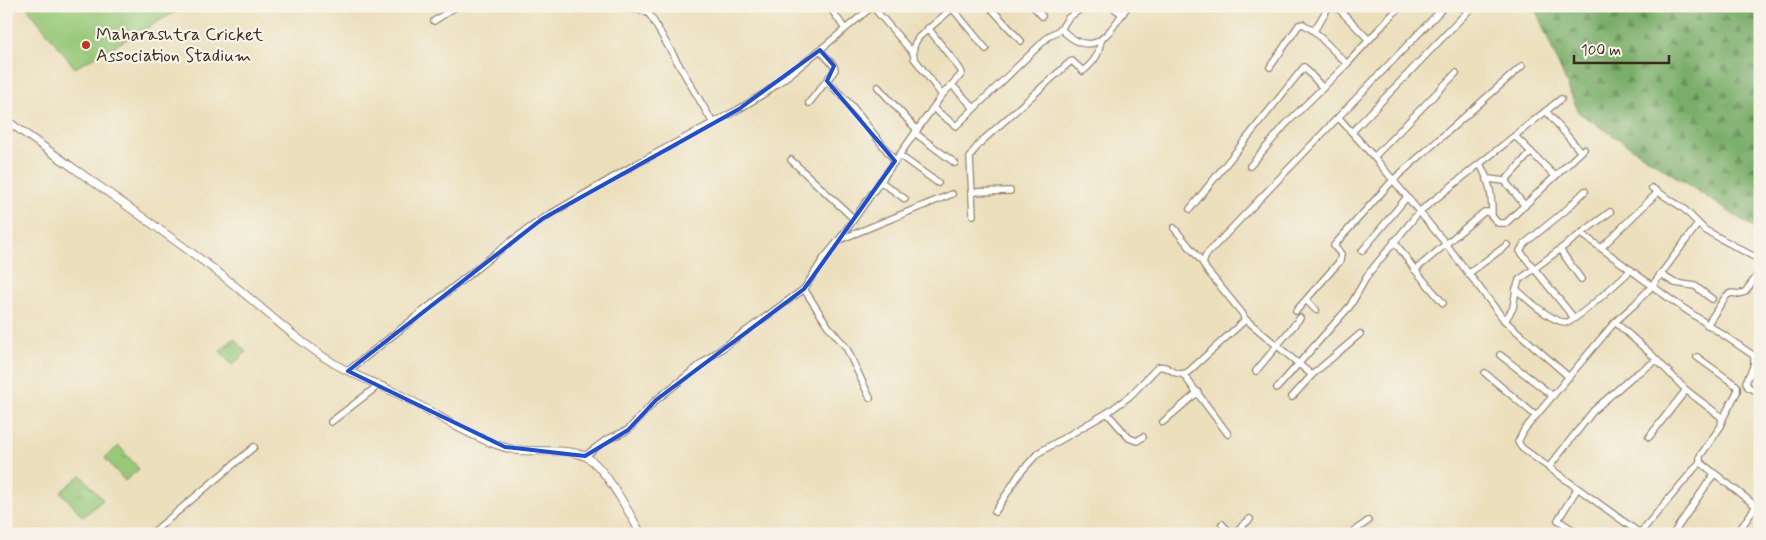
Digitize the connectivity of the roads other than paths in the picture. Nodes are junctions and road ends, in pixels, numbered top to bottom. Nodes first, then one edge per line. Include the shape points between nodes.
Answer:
1 (457, 6) edge
2 (626, 6) edge
3 (829, 6) edge
4 (872, 6) edge
5 (990, 6) edge
6 (1033, 6) edge
7 (1085, 6) edge
8 (1111, 6) edge
9 (1128, 6) edge
10 (1329, 6) edge
11 (1336, 6) edge
12 (1400, 6) edge
13 (1445, 6) edge
14 (1474, 6) edge
15 (954, 7) edge
16 (447, 9) edge
17 (1122, 14) junction
18 (1042, 16) dead end
19 (434, 21) dead end
20 (928, 28) junction
21 (845, 29) junction
22 (1061, 29) junction
23 (1314, 31) junction
24 (1102, 39) junction
25 (1369, 40) junction
26 (1021, 41) dead end
27 (986, 48) dead end
28 (820, 50) junction
29 (912, 52) junction
30 (1347, 64) junction
31 (1522, 66) dead end
32 (1270, 67) dead end
33 (1456, 73) dead end
34 (826, 82) junction
35 (952, 85) junction
36 (878, 87) dead end
37 (1323, 88) junction
38 (942, 96) junction
39 (1561, 99) dead end
40 (809, 103) dead end
41 (933, 108) junction
42 (974, 108) junction
43 (1546, 111) junction
44 (1339, 118) junction
45 (6, 120) edge
46 (713, 122) junction
47 (916, 131) junction
48 (1352, 132) junction
49 (1515, 136) junction
50 (1531, 152) junction
51 (899, 155) junction
52 (1374, 157) junction
53 (791, 160) dead end
54 (895, 160) junction
55 (956, 162) dead end
56 (1480, 164) junction
57 (1250, 166) dead end
58 (1555, 176) junction
59 (1488, 179) junction
60 (1393, 180) junction
61 (880, 181) junction
62 (1505, 181) junction
63 (938, 183) dead end
64 (1010, 191) dead end
65 (1585, 191) dead end
66 (971, 192) junction
67 (952, 194) dead end
68 (1407, 197) junction
69 (905, 199) dead end
70 (1524, 206) junction
71 (1190, 209) dead end
72 (1419, 212) junction
73 (1610, 212) dead end
74 (973, 215) dead end
75 (1492, 215) junction
76 (854, 218) junction
77 (1698, 224) junction
78 (1174, 228) dead end
79 (1582, 234) junction
80 (839, 240) junction
81 (1394, 241) junction
82 (1446, 244) junction
83 (1507, 245) dead end
84 (1601, 248) junction
85 (1362, 251) dead end
86 (1561, 251) junction
87 (1760, 260) edge
88 (1203, 263) junction
89 (1534, 268) junction
90 (1415, 270) junction
91 (1631, 270) junction
92 (1760, 272) edge
93 (1468, 274) junction
94 (1660, 274) junction
95 (1582, 279) dead end
96 (1652, 286) junction
97 (804, 289) junction
98 (1516, 289) junction
99 (1712, 299) dead end
100 (1306, 300) junction
101 (1443, 303) dead end
102 (1316, 310) dead end
103 (1296, 311) dead end
104 (1244, 318) junction
105 (1300, 318) dead end
106 (1574, 318) junction
107 (1505, 321) junction
108 (1615, 322) junction
109 (1707, 325) junction
110 (1360, 334) dead end
111 (1277, 346) junction
112 (1760, 353) edge
113 (1500, 355) dead end
114 (1697, 357) dead end
115 (1755, 359) junction
116 (1657, 360) junction
117 (1298, 364) junction
118 (348, 371) junction
119 (1256, 371) dead end
120 (1485, 373) dead end
121 (1183, 374) junction
122 (1312, 375) junction
123 (1569, 377) junction
124 (379, 385) junction
125 (1277, 388) dead end
126 (1686, 390) junction
127 (1198, 392) junction
128 (1760, 393) edge
129 (1553, 396) junction
130 (1292, 397) dead end
131 (870, 398) dead end
132 (1107, 413) junction
133 (1536, 416) junction
134 (1722, 420) junction
135 (331, 422) dead end
136 (1163, 422) dead end
137 (1228, 434) dead end
138 (1143, 437) dead end
139 (1649, 437) dead end
140 (254, 447) dead end
141 (585, 456) junction
142 (1700, 462) junction
143 (1549, 467) junction
144 (1714, 474) junction
145 (1577, 489) junction
146 (1758, 507) edge
147 (995, 512) dead end
148 (1250, 520) dead end
149 (1368, 521) dead end
150 (1222, 524) dead end
151 (151, 534) edge
152 (641, 534) edge
153 (1232, 534) edge
154 (1350, 534) edge
155 (1579, 534) edge
156 (1640, 534) edge
157 (1673, 534) edge
158 (1737, 534) edge

1 - 16 street
2 - 46 street via 645,10 650,15
3 - 21 street
4 - 21 street
4 - 29 street
5 - 26 street
6 - 18 street
7 - 22 street via 1068,18
8 - 17 street
9 - 17 street
10 - 23 street
11 - 25 street
12 - 25 street
13 - 44 street
14 - 48 street
15 - 20 street
15 - 27 street
16 - 19 street
17 - 24 street
20 - 29 street via 916,41
20 - 35 street via 962,73
21 - 28 street
22 - 24 street via 1079,43 1096,43
22 - 42 street via 1049,36
23 - 30 street
23 - 32 street via 1299,25
24 - 66 street via 1097,56 1083,71 1070,62 976,148 970,158
25 - 30 street
28 - 34 street via 834,66
28 - 46 street via 765,93
29 - 38 street
30 - 37 street
31 - 60 street
33 - 52 street
34 - 40 street
34 - 54 street via 851,105
35 - 38 street
35 - 42 street
36 - 47 street
37 - 57 street
37 - 71 street via 1304,67
38 - 41 street
39 - 43 street
41 - 42 street via 956,126
41 - 47 street
43 - 49 street
43 - 58 street via 1582,150
44 - 48 street
44 - 88 street via 1206,255
45 - 118 street via 170,236 304,342
46 - 118 street via 542,220
47 - 51 street
47 - 55 street
48 - 52 street
49 - 50 street
49 - 56 street
50 - 58 street
50 - 62 street
51 - 54 street
51 - 63 street
52 - 60 street
53 - 76 street
54 - 61 street
56 - 59 street
56 - 72 street
58 - 70 street
59 - 62 street
59 - 75 street
60 - 68 street
60 - 100 street via 1334,246 1341,254 1340,261
61 - 69 street
61 - 76 street
62 - 70 street
64 - 66 street
65 - 89 street via 1521,248
66 - 74 street
67 - 80 street
68 - 72 street
68 - 85 street
70 - 75 street via 1506,223 1498,223
72 - 81 street
72 - 82 street
73 - 79 street
75 - 82 street via 1484,212
76 - 80 street
77 - 84 street via 1683,208 1655,190
77 - 87 street
77 - 94 street
78 - 88 street
79 - 84 street
79 - 86 street
80 - 97 street
81 - 90 street
81 - 117 street via 1369,273 1350,306
82 - 90 street
82 - 93 street
83 - 93 street
84 - 91 street
86 - 89 street
86 - 95 street
88 - 104 street
89 - 98 street via 1519,280
89 - 106 street
90 - 101 street
91 - 96 street
91 - 106 street
92 - 109 street via 1745,292 1726,296
93 - 107 street
94 - 96 street
94 - 99 street via 1675,283 1695,286
96 - 108 street
96 - 109 street
97 - 131 street via 846,347
97 - 141 street via 656,400 628,430 606,440
98 - 106 street via 1541,311 1562,322
98 - 107 street via 1513,308
100 - 102 street
100 - 103 street
104 - 111 street
104 - 121 street
105 - 111 street
107 - 123 street
108 - 116 street
108 - 123 street
109 - 115 street
110 - 122 street
111 - 117 street
111 - 119 street
112 - 115 street
113 - 129 street
114 - 134 street via 1737,386
115 - 128 street via 1746,385
116 - 126 street
116 - 143 street via 1594,410
117 - 122 street
117 - 125 street
118 - 124 street
120 - 133 street
121 - 127 street
121 - 132 street via 1158,367 1130,396
122 - 130 street
123 - 129 street
124 - 135 street
124 - 141 street via 468,432 505,447
126 - 134 street
126 - 139 street
127 - 136 street
127 - 137 street
129 - 133 street
132 - 138 street via 1129,438 1137,441
132 - 147 street via 1038,453 1020,473
133 - 143 street via 1518,442
134 - 142 street via 1700,456
140 - 151 street
141 - 152 street via 599,467
142 - 144 street
142 - 156 street
143 - 145 street
144 - 146 street
144 - 157 street
145 - 155 street via 1558,520
145 - 156 street
146 - 158 street
148 - 153 street
149 - 154 street
150 - 153 street

